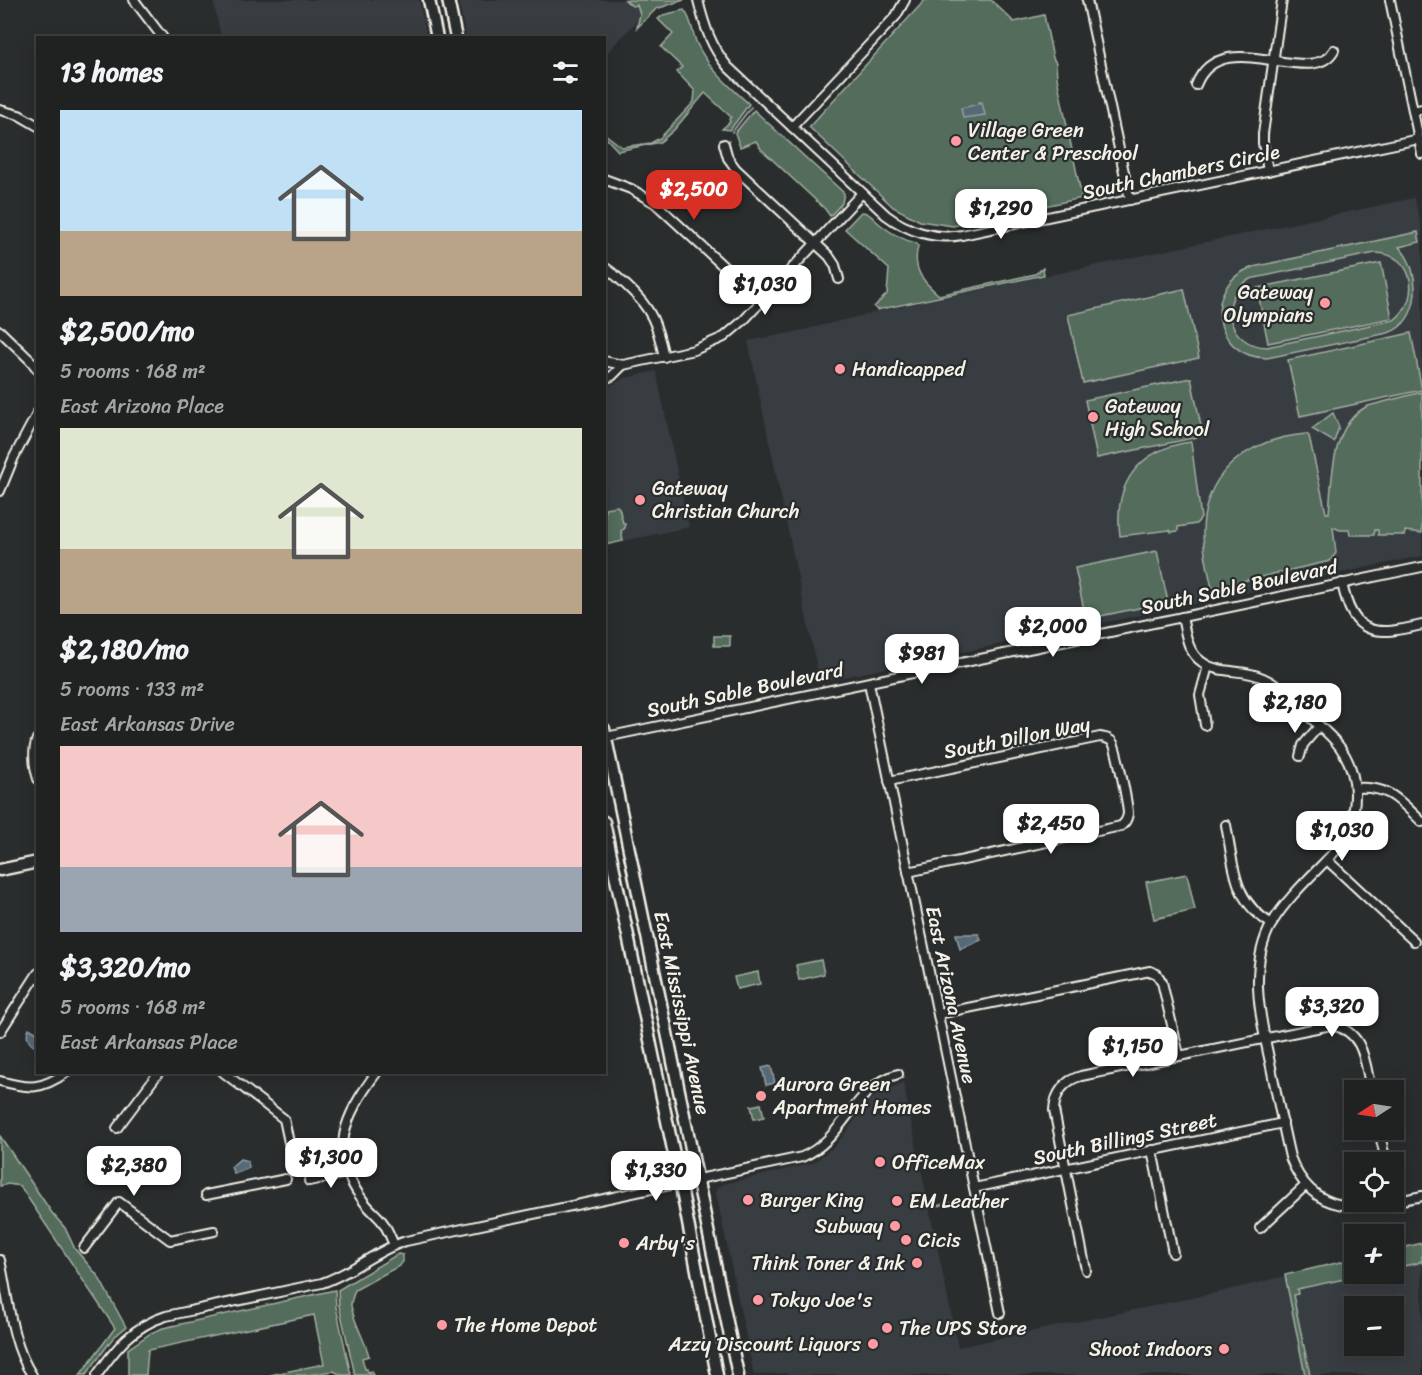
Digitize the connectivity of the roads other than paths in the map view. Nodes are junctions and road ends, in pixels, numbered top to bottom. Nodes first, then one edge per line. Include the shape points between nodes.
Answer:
1 (134, 0) edge
2 (429, 0) edge
3 (448, 0) edge
4 (698, 0) edge
5 (905, 0) edge
6 (1087, 0) edge
7 (1282, 0) edge
8 (1390, 0) edge
9 (161, 36) edge
10 (437, 36) edge
11 (456, 36) edge
12 (1335, 50) dead end
13 (1274, 61) junction
14 (1196, 85) dead end
15 (1422, 109) edge
16 (0, 110) edge
17 (1413, 111) junction
18 (36, 125) edge
19 (792, 127) junction
20 (1419, 139) junction
21 (724, 144) dead end
22 (1422, 154) edge
23 (1268, 171) junction
24 (606, 180) edge
25 (862, 193) junction
26 (1130, 200) junction
27 (816, 243) junction
28 (606, 269) edge
29 (838, 279) dead end
30 (761, 302) junction
31 (0, 331) edge
32 (664, 357) junction
33 (606, 361) edge
34 (623, 365) junction
35 (36, 367) edge
36 (606, 378) edge
37 (36, 416) edge
38 (0, 491) edge
39 (1422, 567) edge
40 (1342, 583) junction
41 (1182, 617) junction
42 (1422, 625) edge
43 (1208, 666) junction
44 (868, 683) junction
45 (1205, 725) dead end
46 (1319, 726) junction
47 (606, 734) edge
48 (606, 739) edge
49 (36, 746) edge
50 (1300, 756) dead end
51 (36, 768) edge
52 (889, 781) junction
53 (1356, 788) junction
54 (1422, 822) edge
55 (1226, 825) dead end
56 (606, 832) edge
57 (1327, 860) junction
58 (36, 862) edge
59 (0, 870) edge
60 (908, 872) junction
61 (1272, 924) junction
62 (1414, 941) dead end
63 (36, 977) edge
64 (1345, 1004) dead end
65 (938, 1014) junction
66 (1339, 1026) junction
67 (0, 1032) edge
68 (1265, 1037) junction
69 (1179, 1055) junction
70 (64, 1074) edge
71 (158, 1074) edge
72 (227, 1074) edge
73 (375, 1074) edge
74 (898, 1074) dead end
75 (1368, 1080) edge
76 (0, 1081) edge
77 (1283, 1123) junction
78 (117, 1128) dead end
79 (1152, 1150) junction
80 (344, 1162) junction
81 (294, 1166) dead end
82 (1065, 1169) junction
83 (308, 1170) dead end
84 (347, 1173) junction
85 (286, 1179) dead end
86 (309, 1180) dead end
87 (698, 1180) junction
88 (680, 1184) junction
89 (1306, 1185) junction
90 (974, 1188) junction
91 (206, 1195) dead end
92 (1422, 1196) edge
93 (1404, 1199) edge
94 (1344, 1206) edge
95 (1260, 1228) dead end
96 (214, 1231) dead end
97 (394, 1245) junction
98 (84, 1248) dead end
99 (1173, 1253) dead end
100 (0, 1260) edge
101 (1086, 1270) dead end
102 (1000, 1313) dead end
103 (32, 1375) edge
104 (97, 1375) edge
105 (717, 1375) edge
106 (738, 1375) edge

1 - 9 street
2 - 10 main road
3 - 11 main road
4 - 19 street, South Chambers Circle via 705,28 719,56
5 - 19 street via 896,16
6 - 26 street
7 - 13 street
8 - 17 street
12 - 13 street via 1328,59 1315,63
13 - 14 street via 1228,57 1203,71
13 - 23 street via 1263,140
15 - 17 street
16 - 18 street
17 - 20 street
19 - 25 street, South Chambers Circle
20 - 22 street
20 - 23 street, South Chambers Circle
21 - 27 street via 733,166
23 - 26 street, South Chambers Circle
24 - 30 street via 655,203
25 - 26 street, South Chambers Circle via 901,225 947,237
25 - 27 street
27 - 29 street via 833,260
27 - 30 street
28 - 32 street via 650,311
30 - 32 street via 736,328 715,342
31 - 35 street
32 - 34 street
33 - 34 street
34 - 36 street
37 - 38 street
39 - 40 street, South Sable Boulevard
40 - 41 street, South Sable Boulevard
40 - 42 street via 1350,611 1367,627 1385,632
41 - 43 street via 1191,651
41 - 44 street, South Sable Boulevard
43 - 45 street via 1200,694
43 - 46 street via 1262,677
44 - 47 street, South Sable Boulevard
44 - 52 street, East Arizona Avenue
46 - 50 street via 1303,745
46 - 53 street via 1343,751
48 - 87 main road, East Mississippi Avenue
49 - 51 street
52 - 60 street, East Arizona Avenue
52 - 60 street, South Dillon Way via 1100,737 1113,744 1122,780 1128,813 1121,826
53 - 54 street via 1386,791
53 - 57 street via 1350,828
55 - 61 street via 1243,898 1253,912
56 - 88 main road, East Mississippi Avenue
57 - 61 street
57 - 62 street
58 - 59 main road
60 - 65 street, East Arizona Avenue
61 - 68 street via 1263,945 1258,984
63 - 67 street
64 - 66 street
65 - 69 street via 1150,971 1161,979
65 - 90 street, East Arizona Avenue
66 - 68 street via 1324,1025
66 - 75 street via 1359,1042
68 - 69 street
68 - 77 street
69 - 82 street via 1081,1076 1064,1085 1054,1110
70 - 76 street via 35,1088
71 - 78 street
72 - 81 street via 284,1119
73 - 80 street via 358,1097 347,1122
74 - 87 street via 870,1088 830,1138 807,1155
77 - 79 street, South Billings Street
77 - 89 street via 1294,1167
79 - 82 street, South Billings Street
79 - 99 street
80 - 83 street
80 - 84 street
82 - 90 street, South Billings Street
82 - 101 street
84 - 86 street
84 - 97 street
85 - 91 street
87 - 88 street
87 - 106 main road, East Mississippi Avenue
88 - 97 street
88 - 105 main road, East Mississippi Avenue
89 - 94 street via 1322,1198
89 - 95 street
90 - 102 street, East Arizona Avenue
92 - 93 street
96 - 98 street via 170,1240 119,1202
97 - 104 street via 322,1283 147,1323 121,1342
100 - 103 street via 17,1342

